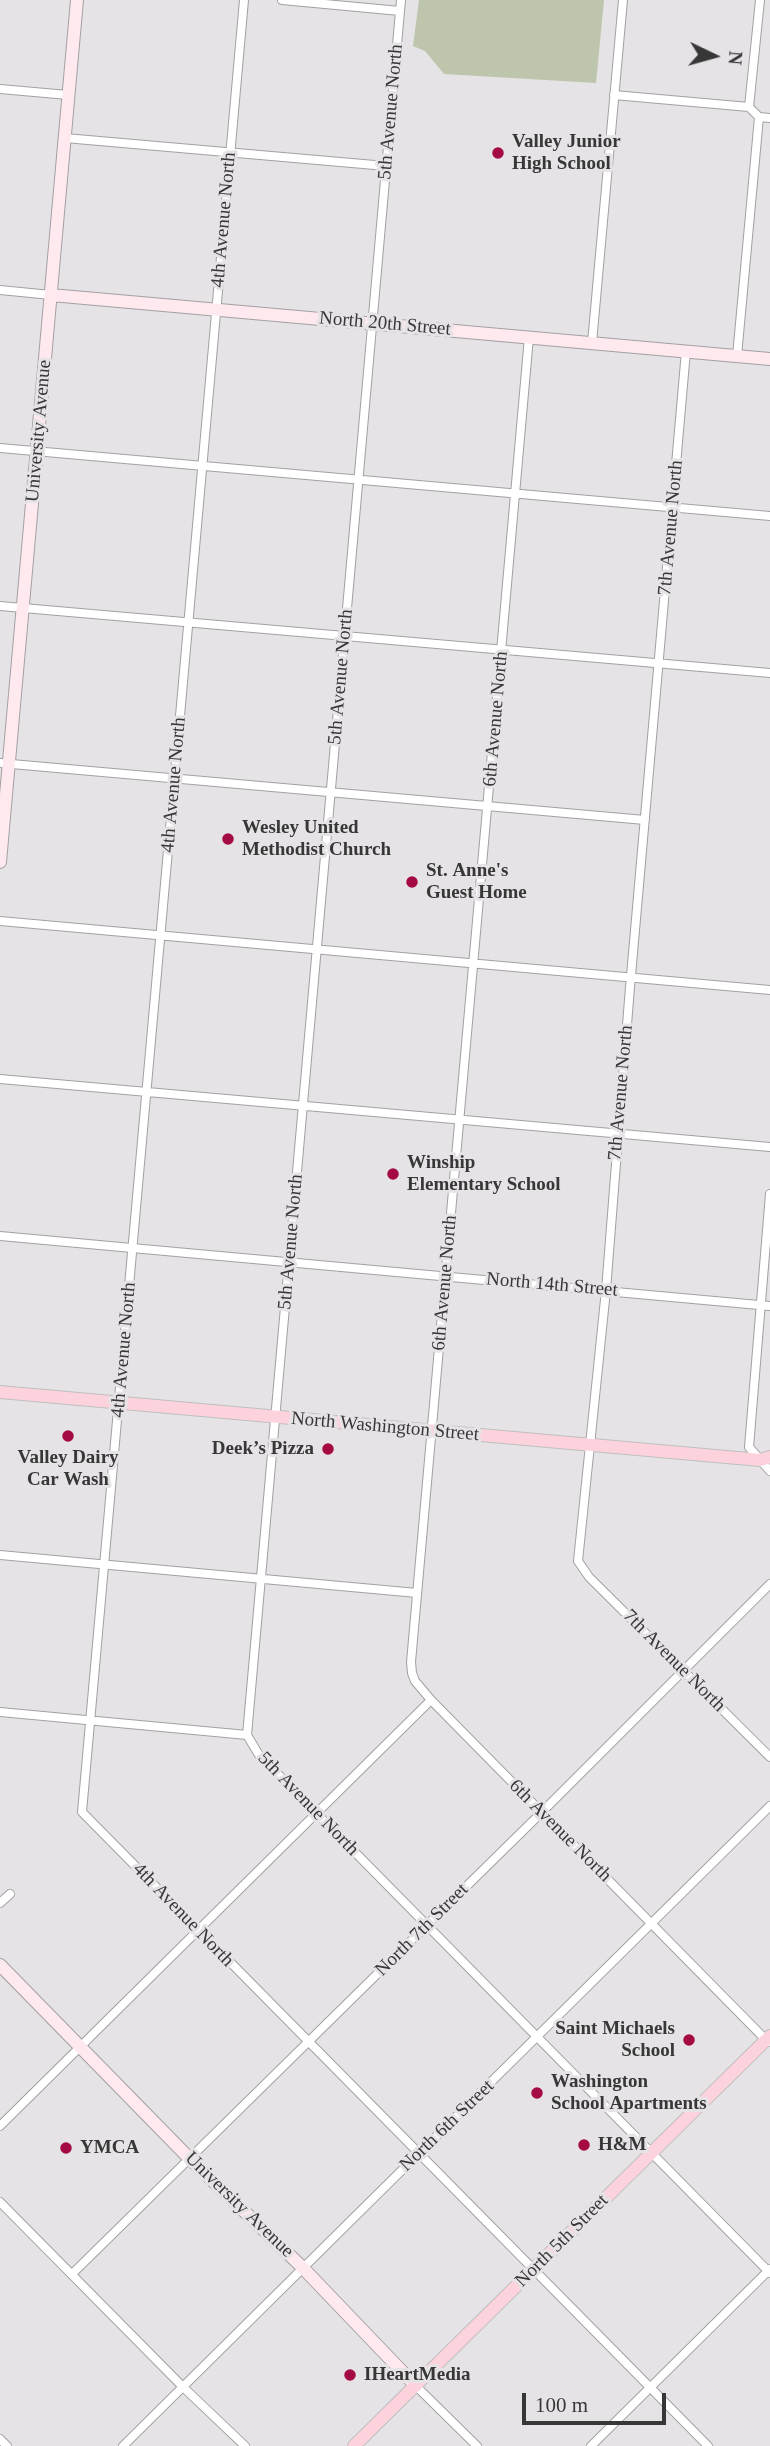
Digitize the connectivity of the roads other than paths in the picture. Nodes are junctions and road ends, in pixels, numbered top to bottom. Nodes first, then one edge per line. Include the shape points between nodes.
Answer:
1 (77, 0) edge
2 (244, 0) edge
3 (282, 0) edge
4 (401, 0) edge
5 (623, 0) edge
6 (760, 0) edge
7 (400, 10) junction
8 (0, 89) edge
9 (68, 95) junction
10 (614, 95) junction
11 (749, 107) junction
12 (759, 117) junction
13 (770, 118) edge
14 (65, 138) junction
15 (230, 153) junction
16 (386, 166) junction
17 (0, 290) edge
18 (51, 295) junction
19 (216, 309) junction
20 (373, 323) junction
21 (529, 337) junction
22 (592, 343) junction
23 (686, 351) junction
24 (737, 356) junction
25 (770, 359) edge
26 (0, 448) edge
27 (37, 452) junction
28 (201, 466) junction
29 (359, 480) junction
30 (516, 494) junction
31 (673, 507) junction
32 (770, 516) edge
33 (0, 606) edge
34 (23, 607) junction
35 (188, 622) junction
36 (345, 636) junction
37 (502, 649) junction
38 (660, 664) junction
39 (770, 673) edge
40 (4, 764) edge
41 (174, 779) junction
42 (331, 791) junction
43 (488, 807) junction
44 (645, 820) junction
45 (0, 862) edge
46 (0, 921) edge
47 (161, 935) junction
48 (317, 949) junction
49 (473, 963) junction
50 (631, 978) junction
51 (770, 990) edge
52 (0, 1079) edge
53 (146, 1092) junction
54 (303, 1106) junction
55 (460, 1120) junction
56 (618, 1134) junction
57 (770, 1147) edge
58 (770, 1194) edge
59 (0, 1236) edge
60 (133, 1248) junction
61 (290, 1262) junction
62 (445, 1276) junction
63 (606, 1290) junction
64 (760, 1305) junction
65 (770, 1306) edge
66 (0, 1392) edge
67 (119, 1403) junction
68 (276, 1417) junction
69 (432, 1431) junction
70 (590, 1446) junction
71 (765, 1459) edge
72 (770, 1471) edge
73 (0, 1555) edge
74 (104, 1564) junction
75 (260, 1578) junction
76 (770, 1584) edge
77 (417, 1593) junction
78 (684, 1670) junction
79 (430, 1700) junction
80 (0, 1713) edge
81 (90, 1721) junction
82 (247, 1735) junction
83 (770, 1757) edge
84 (770, 1806) edge
85 (541, 1813) junction
86 (316, 1814) junction
87 (10, 1894) dead end
88 (0, 1903) edge
89 (652, 1924) junction
90 (426, 1925) junction
91 (198, 1930) junction
92 (0, 1965) edge
93 (538, 2038) junction
94 (769, 2040) edge
95 (308, 2042) junction
96 (81, 2046) junction
97 (0, 2126) edge
98 (650, 2152) junction
99 (419, 2153) junction
100 (189, 2158) junction
101 (0, 2202) edge
102 (302, 2267) junction
103 (534, 2269) junction
104 (769, 2271) edge
105 (72, 2274) junction
106 (416, 2386) junction
107 (183, 2387) junction
108 (649, 2387) junction
109 (0, 2439) edge
110 (7, 2446) edge
111 (123, 2446) edge
112 (245, 2446) edge
113 (354, 2446) edge
114 (477, 2446) edge
115 (591, 2446) edge
116 (708, 2446) edge

1 - 9 street, University Avenue
2 - 15 street, 4th Avenue North
3 - 7 street
4 - 7 street, 5th Avenue North
5 - 10 street
6 - 11 street
7 - 16 street, 5th Avenue North
8 - 9 street
9 - 14 street, University Avenue
10 - 11 street
10 - 22 street
11 - 12 street
12 - 13 street
12 - 24 street
14 - 15 street
14 - 18 street, University Avenue
15 - 16 street
15 - 19 street, 4th Avenue North
16 - 20 street, 5th Avenue North
17 - 18 street, North 20th Street
18 - 19 street, North 20th Street
18 - 27 street, University Avenue
19 - 20 street, North 20th Street
19 - 28 street, 4th Avenue North
20 - 21 street, North 20th Street
20 - 29 street, 5th Avenue North
21 - 22 street, North 20th Street
21 - 30 street, 6th Avenue North
22 - 23 street, North 20th Street
23 - 24 street, North 20th Street
23 - 31 street, 7th Avenue North
24 - 25 street, North 20th Street
26 - 27 street
27 - 28 street
27 - 34 street, University Avenue
28 - 29 street
28 - 35 street, 4th Avenue North
29 - 30 street
29 - 36 street, 5th Avenue North
30 - 31 street
30 - 37 street, 6th Avenue North
31 - 32 street
31 - 38 street, 7th Avenue North
33 - 34 street
34 - 35 street
34 - 40 street, University Avenue
35 - 36 street
35 - 41 street, 4th Avenue North
36 - 37 street
36 - 42 street, 5th Avenue North
37 - 38 street
37 - 43 street, 6th Avenue North
38 - 39 street
38 - 44 street, 7th Avenue North
40 - 41 street
40 - 45 street, University Avenue
41 - 42 street
41 - 47 street, 4th Avenue North
42 - 43 street
42 - 48 street, 5th Avenue North
43 - 44 street
43 - 49 street, 6th Avenue North
44 - 50 street, 7th Avenue North
46 - 47 street
47 - 48 street
47 - 53 street, 4th Avenue North
48 - 49 street
48 - 54 street, 5th Avenue North
49 - 50 street
49 - 55 street, 6th Avenue North
50 - 51 street
50 - 56 street, 7th Avenue North
52 - 53 street
53 - 54 street
53 - 60 street, 4th Avenue North
54 - 55 street
54 - 61 street, 5th Avenue North
55 - 56 street
55 - 62 street, 6th Avenue North
56 - 57 street
56 - 63 street, 7th Avenue North
58 - 64 street
59 - 60 street, North 14th Street
60 - 61 street, North 14th Street
60 - 67 street, 4th Avenue North
61 - 62 street, North 14th Street
61 - 68 street, 5th Avenue North
62 - 63 street, North 14th Street
62 - 69 street, 6th Avenue North
63 - 64 street, North 14th Street
63 - 70 street, 7th Avenue North
64 - 65 street, North 14th Street
64 - 71 street via 749,1447
66 - 67 main road, North Washington Street
67 - 68 main road, North Washington Street
67 - 74 street, 4th Avenue North
68 - 69 main road, North Washington Street
68 - 75 street, 5th Avenue North
69 - 70 main road, North Washington Street
69 - 77 street, 6th Avenue North
70 - 71 main road, North Washington Street
70 - 78 street, 7th Avenue North via 578,1561
71 - 72 street
73 - 74 street
74 - 75 street
74 - 81 street, 4th Avenue North
75 - 77 street
75 - 82 street, 5th Avenue North
76 - 78 street, North 7th Street
77 - 79 street, 6th Avenue North via 412,1674
78 - 83 street, 7th Avenue North
78 - 85 street, North 7th Street
79 - 85 street, 6th Avenue North
79 - 86 street
80 - 81 street
81 - 82 street
81 - 91 street, 4th Avenue North via 82,1812
82 - 86 street, 5th Avenue North via 259,1755
84 - 89 street, North 6th Street
85 - 89 street, 6th Avenue North
85 - 90 street, North 7th Street
86 - 90 street, 5th Avenue North
86 - 91 street
87 - 88 street
89 - 93 street, North 6th Street
89 - 94 street, 6th Avenue North
90 - 93 street, 5th Avenue North
90 - 95 street, North 7th Street
91 - 95 street, 4th Avenue North
91 - 96 street
92 - 96 street, University Avenue
93 - 98 street, 5th Avenue North
93 - 99 street, North 6th Street
94 - 98 main road, North 5th Street
95 - 99 street, 4th Avenue North
95 - 100 street, North 7th Street
96 - 97 street
96 - 100 street, University Avenue
98 - 103 main road, North 5th Street
98 - 104 street, 5th Avenue North
99 - 102 street, North 6th Street
99 - 103 street, 4th Avenue North
100 - 102 street, University Avenue
100 - 105 street, North 7th Street
101 - 105 street
102 - 106 street, University Avenue
102 - 107 street, North 6th Street
103 - 106 main road, North 5th Street
103 - 108 street, 4th Avenue North
104 - 108 street
105 - 107 street
106 - 113 main road, North 5th Street
106 - 114 street, University Avenue
107 - 111 street, North 6th Street
107 - 112 street
108 - 115 street
108 - 116 street, 4th Avenue North
109 - 110 street

